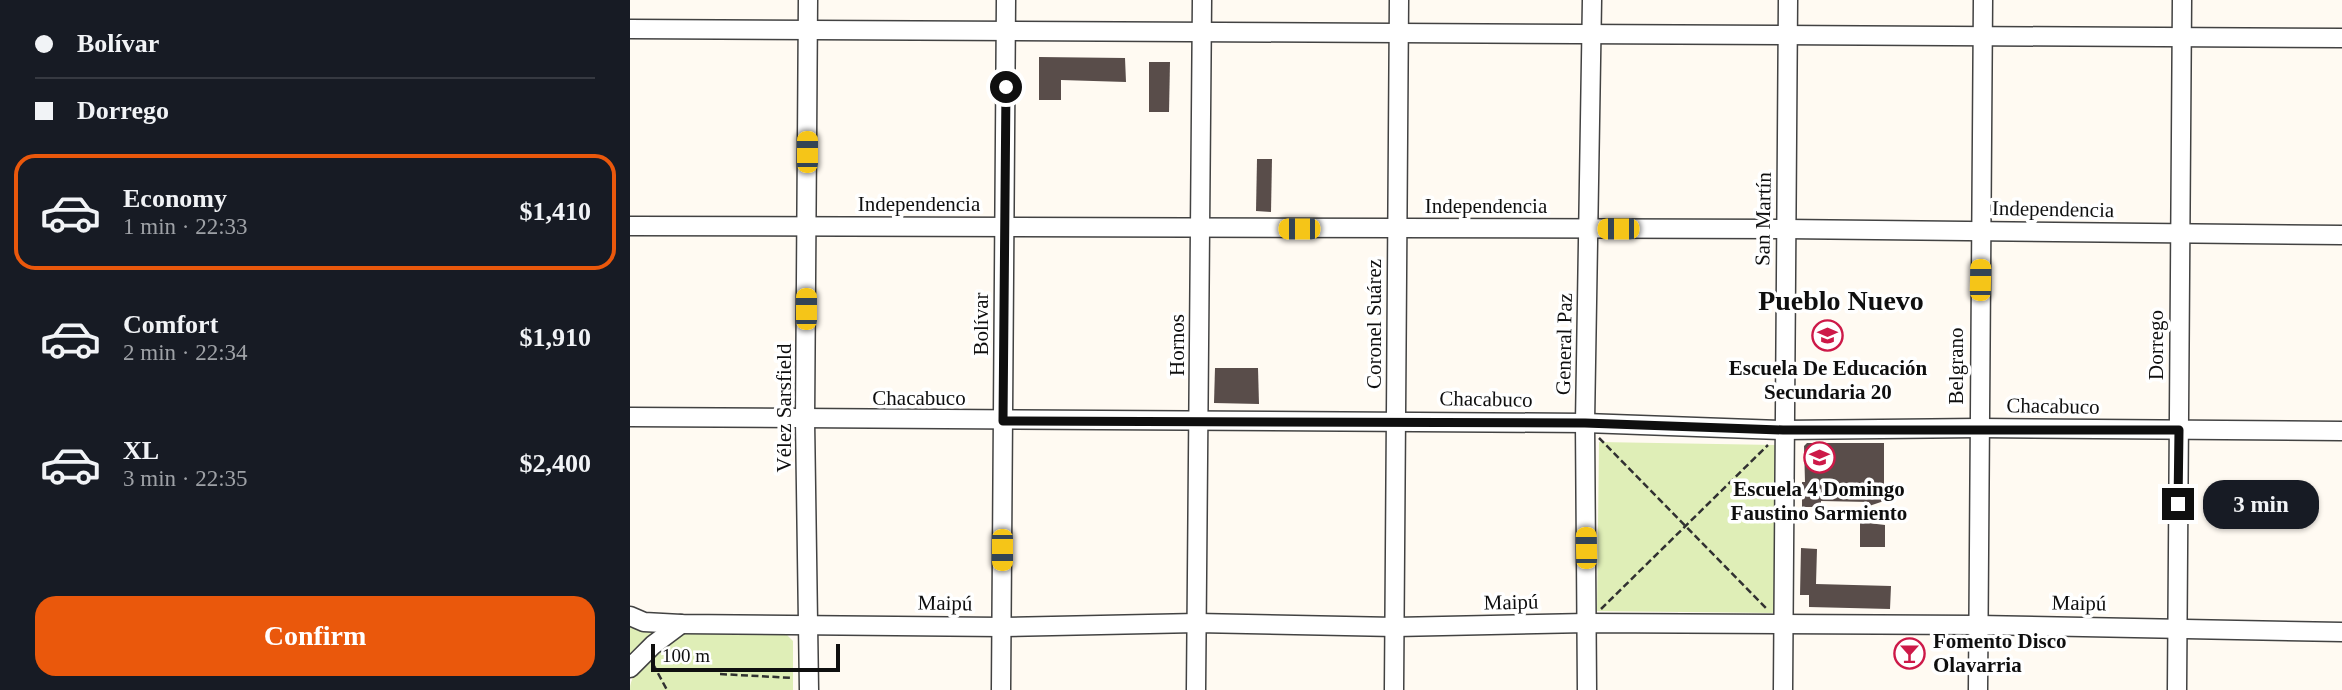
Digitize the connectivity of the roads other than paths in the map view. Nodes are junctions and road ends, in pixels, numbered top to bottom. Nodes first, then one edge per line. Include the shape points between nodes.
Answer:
1 (808, 0) edge
2 (1006, 0) edge
3 (1202, 0) edge
4 (1399, 0) edge
5 (1592, 0) edge
6 (1788, 0) edge
7 (1983, 0) edge
8 (2182, 0) edge
9 (630, 29) edge
10 (808, 29) junction
11 (1006, 31) junction
12 (1398, 33) junction
13 (1592, 33) junction
14 (1202, 34) junction
15 (1788, 34) junction
16 (1982, 38) junction
17 (2342, 38) edge
18 (2182, 39) junction
19 (630, 226) edge
20 (807, 226) junction
21 (1005, 227) junction
22 (1200, 229) junction
23 (1397, 229) junction
24 (1590, 229) junction
25 (1785, 229) junction
26 (1980, 231) junction
27 (2179, 233) junction
28 (2342, 235) edge
29 (630, 417) edge
30 (805, 420) junction
31 (1003, 421) junction
32 (1199, 421) junction
33 (1396, 421) junction
34 (1585, 423) junction
35 (1979, 428) junction
36 (1783, 430) junction
37 (2179, 430) junction
38 (2342, 431) edge
39 (630, 616) edge
40 (1197, 623) junction
41 (1587, 623) junction
42 (681, 624) junction
43 (809, 624) junction
44 (1782, 624) junction
45 (1978, 625) junction
46 (1002, 627) junction
47 (1395, 627) junction
48 (2177, 628) junction
49 (2342, 632) edge
50 (630, 668) edge
51 (809, 690) edge
52 (1001, 690) edge
53 (1196, 690) edge
54 (1394, 690) edge
55 (1587, 690) edge
56 (1783, 690) edge
57 (1978, 690) edge
58 (2177, 690) edge

1 - 10 street, Vélez Sarsfield
2 - 11 street, Bolívar
3 - 14 street, Hornos
4 - 12 street, Coronel Suárez
5 - 13 street, General Paz
6 - 15 street, San Martín
7 - 16 street, Belgrano
8 - 18 street, Dorrego
9 - 10 street
10 - 11 street
10 - 20 street, Vélez Sarsfield
11 - 14 street
11 - 21 street, Bolívar
12 - 13 street
12 - 14 street
12 - 23 street, Coronel Suárez
13 - 15 street
13 - 24 street, General Paz
14 - 22 street, Hornos
15 - 16 street
15 - 25 street, San Martín
16 - 18 street
16 - 26 street, Belgrano
17 - 18 street
18 - 27 street, Dorrego
19 - 20 street, Independencia
20 - 21 street, Independencia
20 - 30 street, Vélez Sarsfield
21 - 22 street, Independencia
21 - 31 street, Bolívar
22 - 23 street, Independencia
22 - 32 street, Hornos
23 - 24 street, Independencia
23 - 33 street, Coronel Suárez
24 - 25 street, Independencia
24 - 34 street, General Paz
25 - 26 street, Independencia
25 - 36 street, San Martín
26 - 27 street, Independencia
26 - 35 street, Belgrano
27 - 28 street, Independencia
27 - 37 street, Dorrego
29 - 30 street, Chacabuco
30 - 31 street, Chacabuco
30 - 43 street, Vélez Sarsfield
31 - 32 street, Chacabuco
31 - 46 street, Bolívar
32 - 33 street, Chacabuco
32 - 40 street, Hornos
33 - 34 street, Chacabuco
33 - 47 street, Coronel Suárez
34 - 36 street, Chacabuco
34 - 41 street, General Paz
35 - 36 street, Chacabuco
35 - 37 street, Chacabuco
35 - 45 street, Belgrano
36 - 44 street, San Martín
37 - 38 street, Chacabuco
37 - 48 street, Dorrego
39 - 42 street, Maipú via 644,622
40 - 46 street, Maipú
40 - 47 street, Maipú
40 - 53 street, Hornos
41 - 44 street, Maipú
41 - 47 street, Maipú
41 - 55 street, General Paz
42 - 43 street, Maipú
42 - 50 street
43 - 46 street, Maipú
43 - 51 street, Vélez Sarsfield
44 - 45 street, Maipú
44 - 56 street, San Martín
45 - 48 street, Maipú
45 - 57 street, Belgrano
46 - 52 street, Bolívar
47 - 54 street, Coronel Suárez
48 - 49 street, Maipú
48 - 58 street, Dorrego

